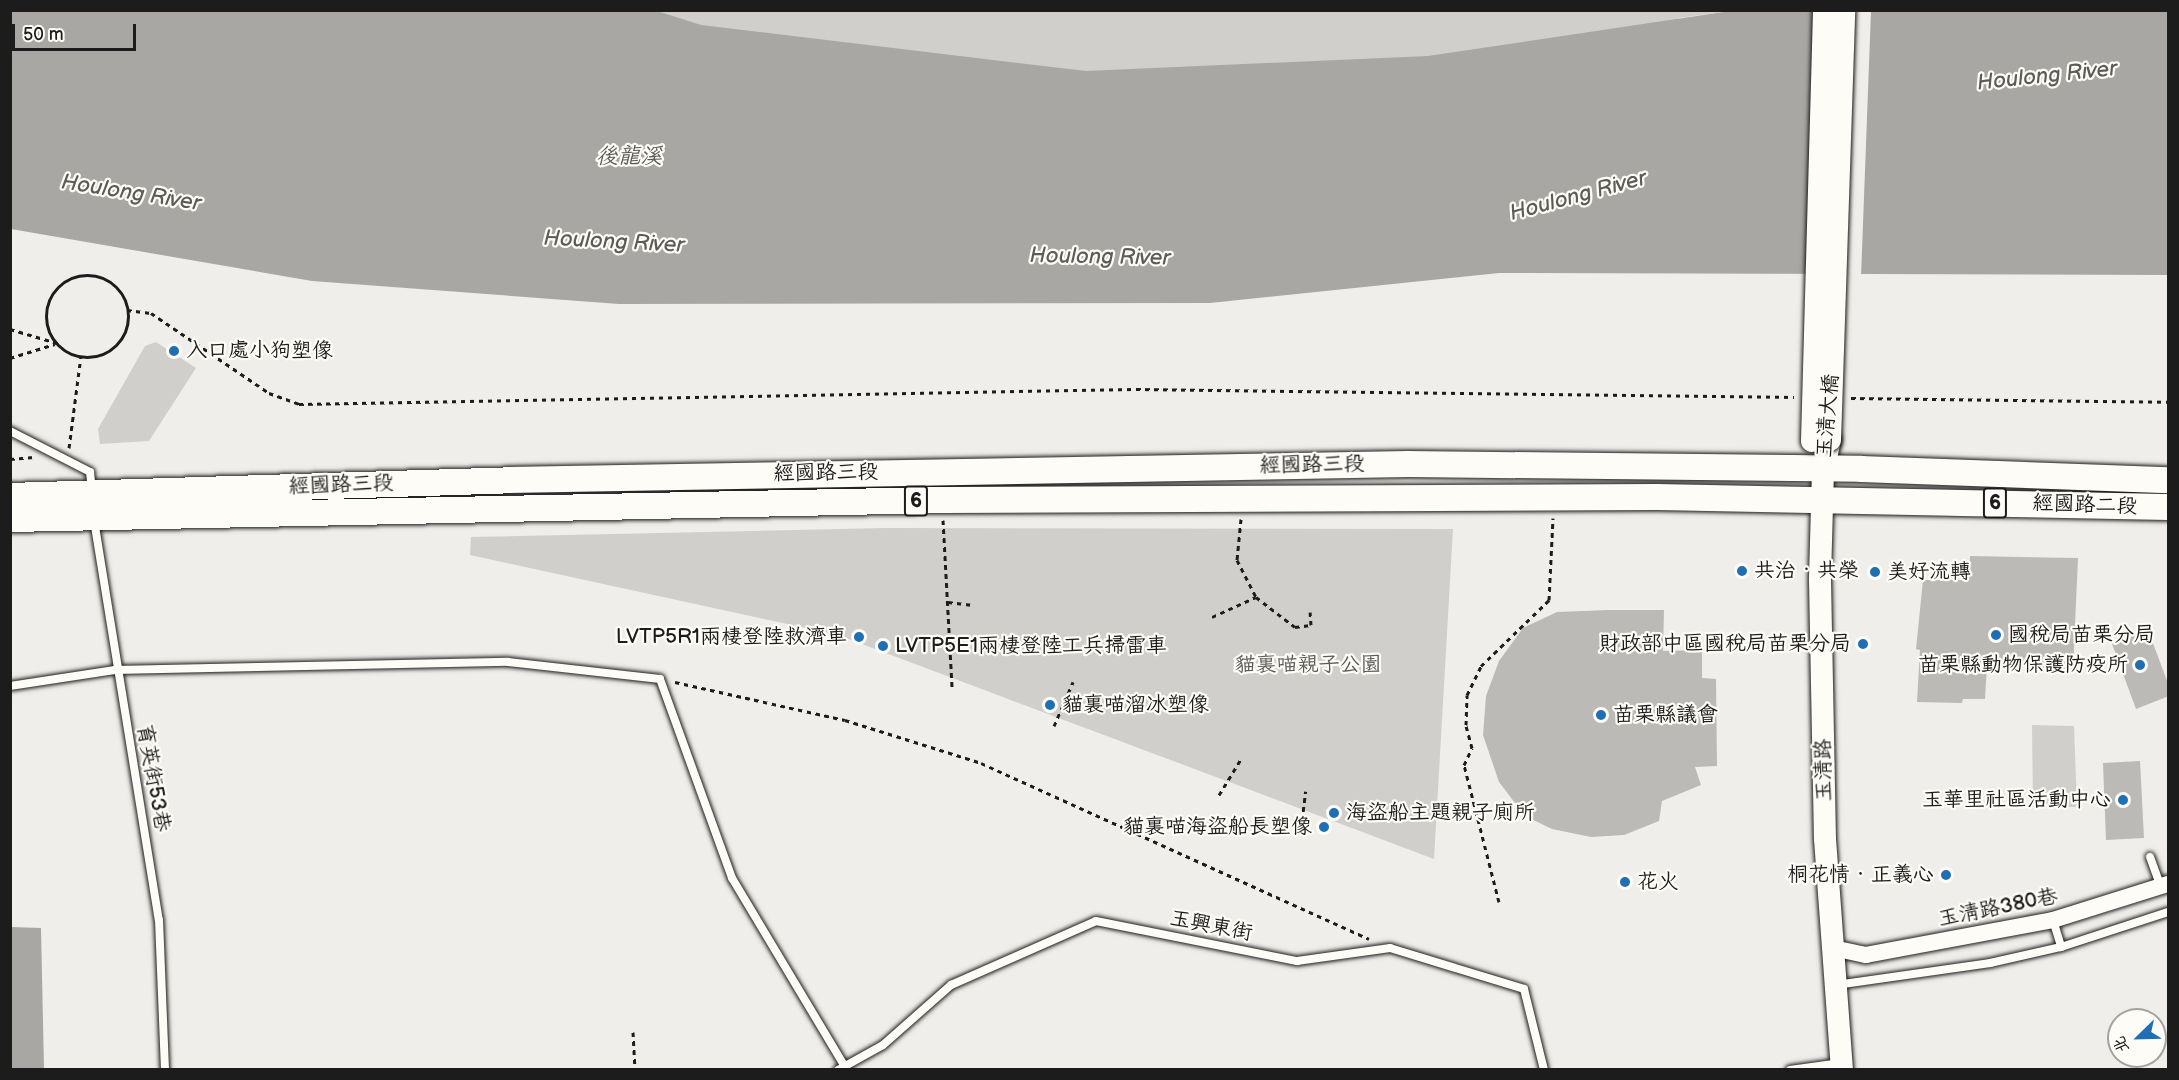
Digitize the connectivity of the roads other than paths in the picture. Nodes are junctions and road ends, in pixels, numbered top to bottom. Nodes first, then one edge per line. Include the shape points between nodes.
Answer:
1 (1824, 10) edge
2 (1844, 10) edge
3 (10, 431) edge
4 (1821, 440) junction
5 (1823, 470) junction
6 (2169, 480) edge
7 (10, 496) edge
8 (1821, 500) junction
9 (93, 506) junction
10 (2169, 507) edge
11 (10, 519) edge
12 (116, 669) junction
13 (10, 686) edge
14 (2150, 857) dead end
15 (2165, 886) edge
16 (2169, 912) edge
17 (2053, 921) junction
18 (2061, 947) junction
19 (1833, 948) junction
20 (1835, 985) junction
21 (1841, 1066) edge
22 (843, 1069) edge
23 (165, 1070) edge
24 (1544, 1070) edge
25 (1790, 1070) edge

1 - 4 street, 玉清大橋, bridge
2 - 4 street, 玉清大橋, bridge
3 - 9 lane, 育英街53巷 via 90,472
4 - 5 street, 玉清大橋
5 - 6 main road, 經國路二段 / 6
5 - 8 street, 玉清路
5 - 9 main road, 經國路三段 / 6 via 1408,464 1044,468
7 - 9 main road, 經國路三段 / 6
8 - 9 main road, 經國路三段 / 6 via 955,500
8 - 10 main road, 經國路二段 / 6
8 - 19 street, 玉清路 via 1825,839
9 - 11 main road, 經國路三段 / 6
9 - 12 lane, 育英街53巷
12 - 13 lane
12 - 22 lane via 508,662 660,679 732,878
12 - 23 lane, 育英街53巷 via 159,920
14 - 15 lane
15 - 17 street, 玉清路380巷
16 - 18 lane
17 - 18 lane
17 - 19 street, 玉清路380巷 via 1866,955
18 - 20 lane via 1990,963
19 - 20 street, 玉清路
20 - 21 street, 玉清路
21 - 25 lane
22 - 24 lane, 玉興東街 via 883,1045 951,985 1096,921 1297,961 1390,948 1524,989

